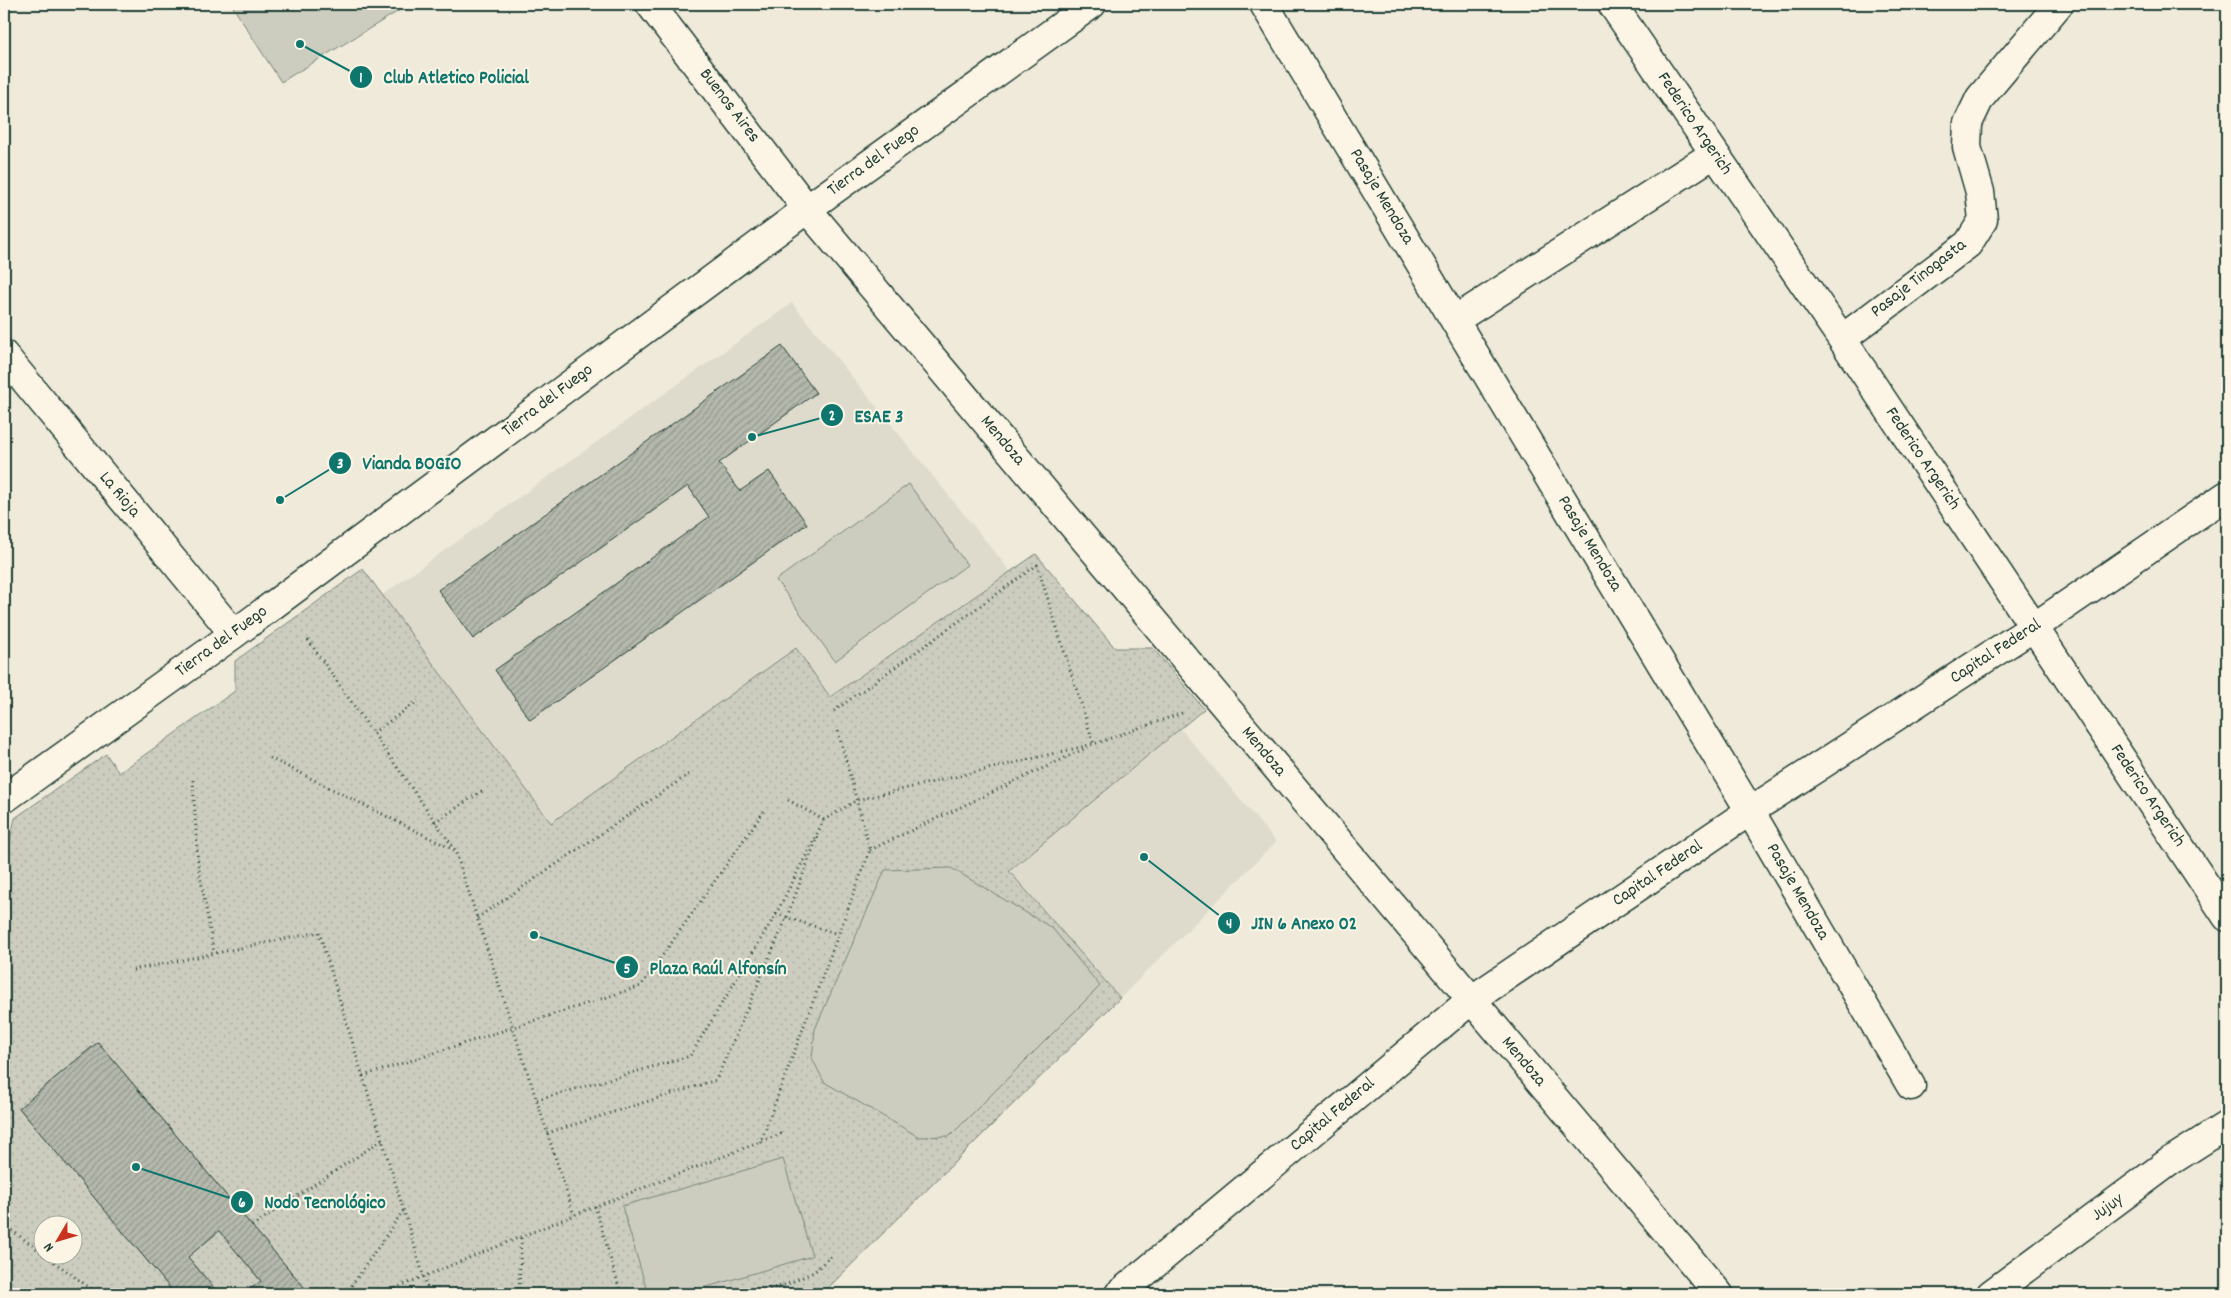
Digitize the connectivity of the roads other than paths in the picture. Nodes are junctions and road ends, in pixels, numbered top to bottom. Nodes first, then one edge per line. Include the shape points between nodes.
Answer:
1 (650, 4) edge
2 (1092, 4) edge
3 (1264, 4) edge
4 (1612, 4) edge
5 (2059, 4) edge
6 (1714, 154) junction
7 (807, 209) junction
8 (1454, 320) junction
9 (1842, 339) junction
10 (4, 355) edge
11 (2227, 494) edge
12 (2034, 627) junction
13 (234, 634) junction
14 (4, 799) edge
15 (1750, 811) junction
16 (2227, 916) edge
17 (1472, 1000) junction
18 (1911, 1086) dead end
19 (2227, 1125) edge
20 (1119, 1294) edge
21 (1719, 1294) edge
22 (1991, 1294) edge

1 - 7 street, Buenos Aires
2 - 7 street, Tierra del Fuego
3 - 8 street, Pasaje Mendoza
4 - 6 street, Federico Argerich
5 - 9 street, Pasaje Tinogasta via 1980,98 1968,123 1967,147 1980,192 1983,220 1968,244
6 - 8 street
6 - 9 street, Federico Argerich
7 - 13 street, Tierra del Fuego
7 - 17 street, Mendoza
8 - 15 street, Pasaje Mendoza
9 - 12 street, Federico Argerich
10 - 13 street, La Rioja
11 - 12 street, Capital Federal
12 - 15 street, Capital Federal
12 - 16 street, Federico Argerich
13 - 14 street, Tierra del Fuego
15 - 17 street, Capital Federal
15 - 18 street, Pasaje Mendoza
17 - 20 street, Capital Federal
17 - 21 street, Mendoza
19 - 22 street, Jujuy via 2169,1162

